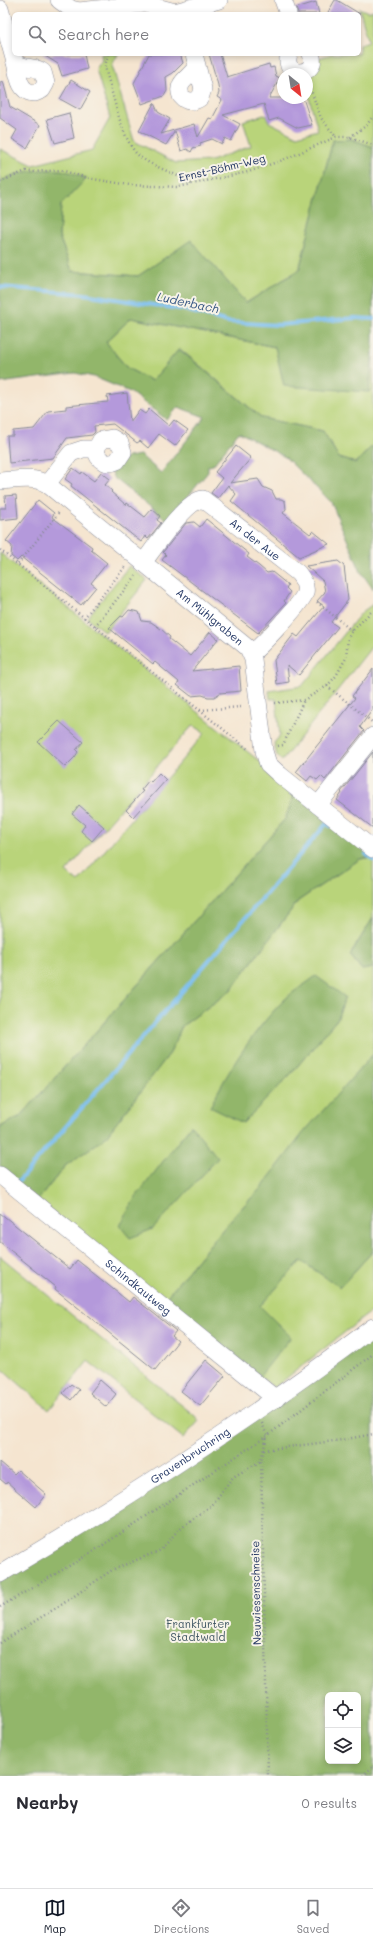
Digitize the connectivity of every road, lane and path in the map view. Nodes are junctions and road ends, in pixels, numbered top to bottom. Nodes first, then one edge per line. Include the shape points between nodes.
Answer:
1 (59, 0) edge
2 (219, 0) edge
3 (283, 0) edge
4 (199, 3) edge
5 (0, 9) edge
6 (182, 12) edge
7 (287, 12) edge
8 (12, 51) edge
9 (13, 56) edge
10 (108, 56) edge
11 (288, 56) edge
12 (312, 56) edge
13 (15, 62) dead end
14 (313, 95) edge
15 (373, 116) edge
16 (336, 137) junction
17 (350, 137) junction
18 (373, 145) edge
19 (0, 182) edge
20 (191, 184) junction
21 (96, 449) dead end
22 (0, 482) edge
23 (47, 484) junction
24 (61, 510) dead end
25 (0, 550) edge
26 (18, 564) junction
27 (137, 566) junction
28 (305, 592) junction
29 (373, 610) edge
30 (84, 618) junction
31 (95, 626) junction
32 (352, 631) junction
33 (252, 653) junction
34 (327, 686) junction
35 (304, 700) junction
36 (275, 703) dead end
37 (241, 707) dead end
38 (200, 710) junction
39 (373, 722) edge
40 (373, 736) edge
41 (274, 748) dead end
42 (251, 752) dead end
43 (318, 805) junction
44 (373, 849) edge
45 (0, 1175) edge
46 (373, 1326) edge
47 (373, 1354) edge
48 (276, 1399) junction
49 (257, 1412) junction
50 (373, 1434) edge
51 (267, 1436) junction
52 (264, 1450) junction
53 (261, 1460) junction
54 (0, 1574) edge
55 (0, 1607) edge
56 (0, 1643) edge
57 (373, 1766) edge
58 (268, 1776) edge
59 (363, 1776) edge

1 - 6 street via 71,9 79,11 145,4 172,12
2 - 4 street
3 - 7 street
4 - 6 street
5 - 8 street
9 - 13 street
10 - 20 path via 105,66 107,75 126,136 132,147 139,156
11 - 12 street via 290,67 300,72 311,66
14 - 16 path via 321,118
15 - 17 path via 367,125
16 - 17 path, Ernst-Böhm-Weg
16 - 20 path, Ernst-Böhm-Weg via 284,160 248,172
17 - 18 path, Ernst-Böhm-Weg
19 - 20 path, Ernst-Böhm-Weg via 26,171 61,170 87,178 130,185 178,187
21 - 23 street via 83,449 71,454
22 - 23 street, Am Mühlgraben via 29,479
23 - 27 street, Am Mühlgraben
24 - 26 path
25 - 26 path
26 - 30 path
27 - 28 street, An der Aue via 187,506 198,499 203,499 298,573
27 - 30 path
27 - 31 path
27 - 33 street, Am Mühlgraben via 244,644
28 - 32 path
28 - 33 street via 262,645
29 - 32 path
30 - 31 path
31 - 38 path
32 - 34 path via 348,638 346,658
33 - 43 street, Am Mühlgraben via 266,759 273,770
34 - 35 path
34 - 39 path
35 - 36 path
35 - 41 path via 283,745
37 - 38 path
38 - 42 path
40 - 43 street
43 - 44 street, Am Mühlgraben
45 - 48 street, Schindkautweg
46 - 48 street, Gravenbruchring
47 - 51 path
48 - 49 street, Gravenbruchring
49 - 51 path
49 - 54 street, Gravenbruchring via 130,1496
50 - 52 path
51 - 52 path, Neuwiesenschneise
51 - 55 path via 94,1551
52 - 53 path, Neuwiesenschneise
53 - 56 path via 232,1477 212,1505 179,1529 161,1550 112,1570 64,1604
53 - 58 path, Neuwiesenschneise
57 - 59 path

